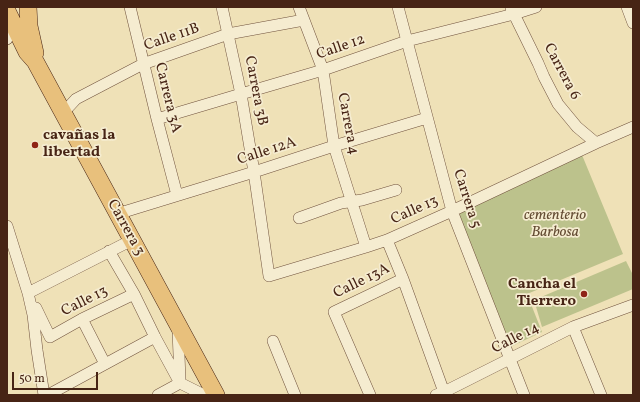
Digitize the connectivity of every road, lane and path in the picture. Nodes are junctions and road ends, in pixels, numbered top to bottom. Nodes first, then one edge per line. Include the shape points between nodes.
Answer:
1 (28, 7) edge
2 (130, 7) edge
3 (222, 7) edge
4 (299, 7) edge
5 (398, 7) edge
6 (536, 7) edge
7 (627, 7) edge
8 (512, 10) edge
9 (8, 12) edge
10 (304, 20) junction
11 (633, 23) edge
12 (228, 34) junction
13 (7, 39) edge
14 (407, 41) junction
15 (35, 61) junction
16 (143, 64) junction
17 (323, 70) junction
18 (241, 94) junction
19 (63, 113) junction
20 (427, 118) junction
21 (157, 119) junction
22 (633, 128) edge
23 (596, 143) junction
24 (334, 146) junction
25 (254, 172) junction
26 (396, 190) dead end
27 (177, 196) junction
28 (351, 201) junction
29 (452, 212) junction
30 (117, 214) junction
31 (299, 218) dead end
32 (7, 226) edge
33 (132, 240) junction
34 (387, 240) junction
35 (366, 247) junction
36 (109, 251) junction
37 (269, 276) joint
38 (404, 279) junction
39 (28, 293) junction
40 (134, 294) junction
41 (633, 305) edge
42 (82, 319) junction
43 (178, 327) junction
44 (573, 327) junction
45 (155, 337) junction
46 (273, 341) dead end
47 (509, 359) junction
48 (105, 364) junction
49 (180, 383) junction
50 (442, 394) edge
51 (44, 395) edge
52 (48, 395) edge
53 (158, 395) edge
54 (204, 395) edge
55 (216, 395) edge
56 (295, 395) edge
57 (370, 395) edge
58 (524, 395) edge
59 (601, 395) edge

1 - 15 main road, Carrera 3
2 - 16 street, Carrera 3A
3 - 12 street, Carrera 3B
4 - 10 street, Carrera 4
5 - 14 street, Carrera 5
6 - 8 street, Calle 12
7 - 11 street
8 - 14 street, Calle 12
8 - 23 street, Carrera 6 via 558,104 577,127
9 - 13 street
9 - 15 main road, Carrera 3 via 27,52
10 - 12 street, Calle 11B
10 - 17 street, Carrera 4
12 - 16 street, Calle 11B
12 - 18 street, Carrera 3B
14 - 17 street, Calle 12
14 - 20 street, Carrera 5
15 - 19 main road, Carrera 3
16 - 19 street, Calle 11B via 76,99
16 - 21 street, Carrera 3A
17 - 18 street, Calle 12
17 - 24 street, Carrera 4
18 - 21 street, Calle 12
18 - 25 street, Carrera 3B
19 - 30 main road, Carrera 3
20 - 24 street, Calle 12A
20 - 29 street, Carrera 5
21 - 27 street, Carrera 3A
22 - 23 street, Calle 13
23 - 29 street, Calle 13
24 - 25 street, Calle 12A
24 - 28 street, Carrera 4
25 - 27 street, Calle 12A
25 - 37 street, Carrera 3B
26 - 28 street
27 - 30 street, Calle 12A
28 - 31 street
28 - 35 street, Carrera 4
29 - 34 street, Calle 13
29 - 47 street, Carrera 5
30 - 33 main road, Carrera 3
32 - 39 street
33 - 36 street
33 - 43 main road, Carrera 3
34 - 35 street, Calle 13
34 - 38 street
35 - 37 street, Calle 13
36 - 39 street
36 - 40 street
38 - 50 street
38 - 57 street, Calle 13A via 334,312
39 - 42 street, Calle 13 via 50,337
39 - 51 street via 34,315
40 - 42 street, Calle 13
40 - 45 street
41 - 44 street, Calle 14
42 - 48 street
43 - 49 street
43 - 55 main road, Carrera 3
44 - 47 street, Calle 14
44 - 59 street
45 - 48 street
45 - 49 street
46 - 56 street
47 - 50 street, Calle 14
47 - 58 street, Carrera 5
48 - 52 street
49 - 53 street
49 - 54 street

